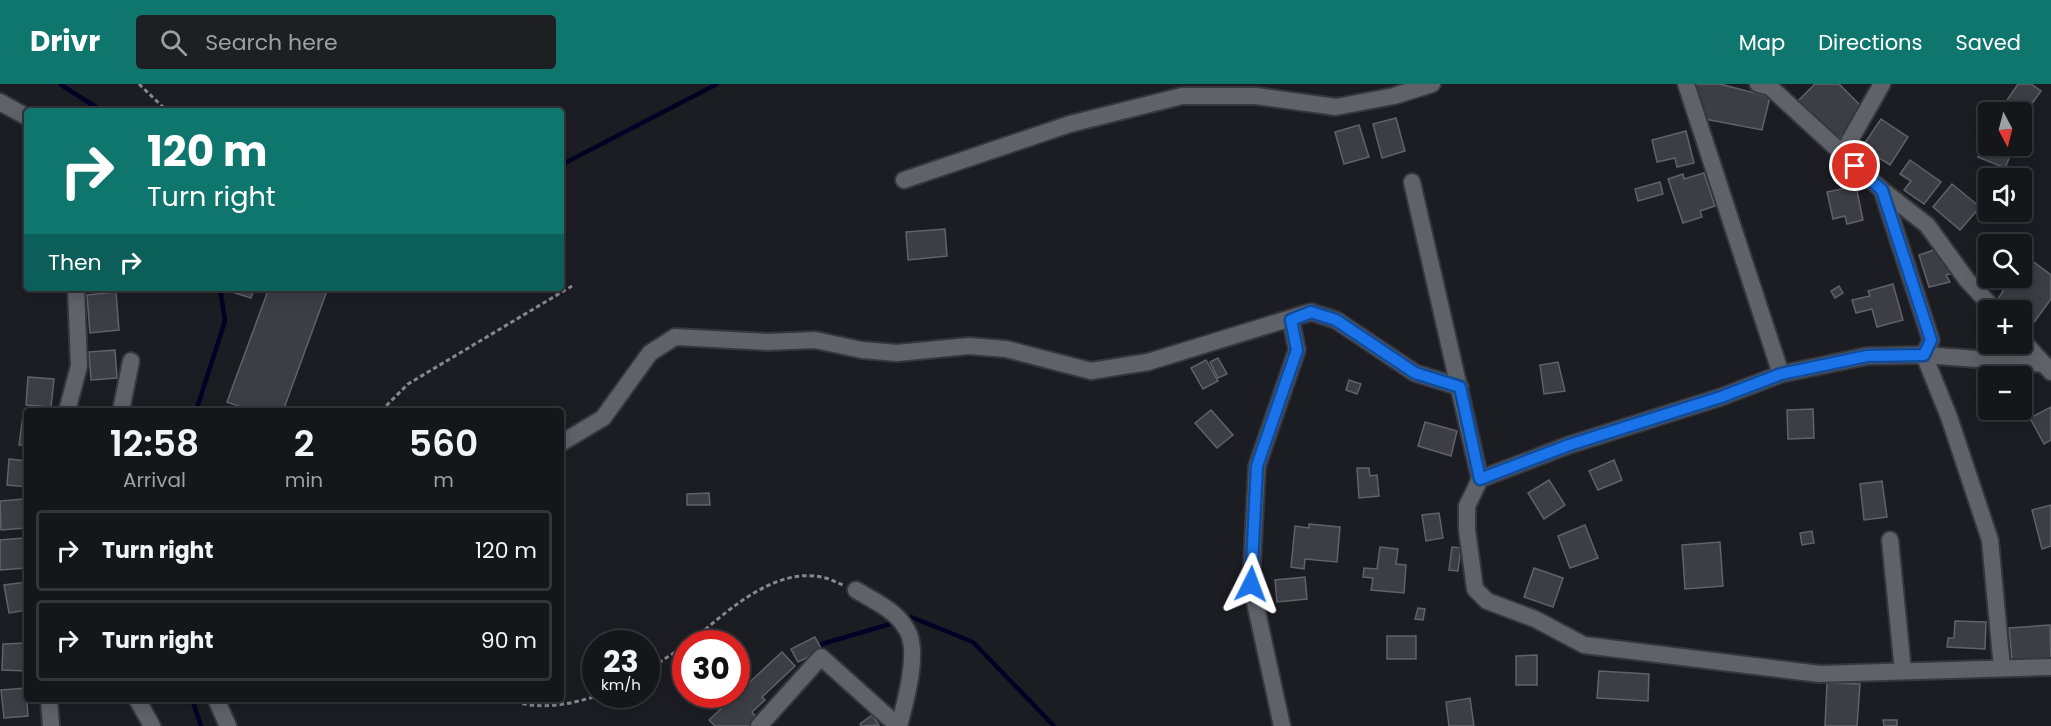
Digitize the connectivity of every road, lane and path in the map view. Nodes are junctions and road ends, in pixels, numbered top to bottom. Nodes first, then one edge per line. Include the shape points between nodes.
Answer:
1 (139, 84) edge
2 (1432, 84) edge
3 (1686, 84) edge
4 (1758, 84) edge
5 (1882, 84) edge
6 (0, 102) edge
7 (164, 108) edge
8 (24, 115) edge
9 (1842, 154) junction
10 (904, 180) dead end
11 (1412, 182) dead end
12 (1882, 190) junction
13 (572, 286) dead end
14 (76, 291) edge
15 (564, 291) edge
16 (564, 291) edge
17 (1986, 300) edge
18 (1291, 320) junction
19 (2032, 351) edge
20 (1924, 355) junction
21 (131, 361) dead end
22 (2047, 368) edge
23 (1781, 374) junction
24 (1460, 387) junction
25 (68, 408) edge
26 (122, 408) edge
27 (384, 408) edge
28 (564, 441) edge
29 (1480, 479) junction
30 (1890, 540) dead end
31 (856, 590) joint
32 (705, 630) edge
33 (2051, 667) edge
34 (2002, 668) junction
35 (1903, 671) junction
36 (582, 701) edge
37 (49, 702) edge
38 (139, 702) edge
39 (217, 702) edge
40 (525, 702) edge
41 (51, 726) edge
42 (152, 726) edge
43 (228, 726) edge
44 (759, 726) edge
45 (898, 726) edge
46 (1282, 726) edge

1 - 7 path
2 - 10 street via 1336,107 1256,96 1182,96 1070,124
3 - 23 street
4 - 9 street via 1770,87
5 - 9 street
6 - 8 street
9 - 12 street
11 - 24 street
12 - 17 street via 1927,225
12 - 20 street via 1931,340
13 - 16 path
14 - 25 street via 78,366
15 - 27 path via 408,384
18 - 24 street via 1311,312 1336,320 1415,373
18 - 28 street via 1148,362 1091,371 1006,349 969,346 897,353 815,340 767,342 675,337 650,353 603,418
18 - 46 street via 1297,350 1257,466 1251,584
19 - 22 street
20 - 22 street
20 - 23 street via 1867,356
20 - 34 street via 1990,540
21 - 26 street
23 - 29 street
24 - 29 street
29 - 35 street via 1467,506 1467,530 1476,589 1487,601 1535,619 1584,645 1820,674
30 - 35 street
31 - 32 path via 821,577 800,576 751,595
31 - 45 street via 890,610 908,631 910,685
33 - 34 street
34 - 35 street
36 - 40 path via 547,706
37 - 41 street
38 - 42 street
39 - 43 street
44 - 45 street via 821,657

